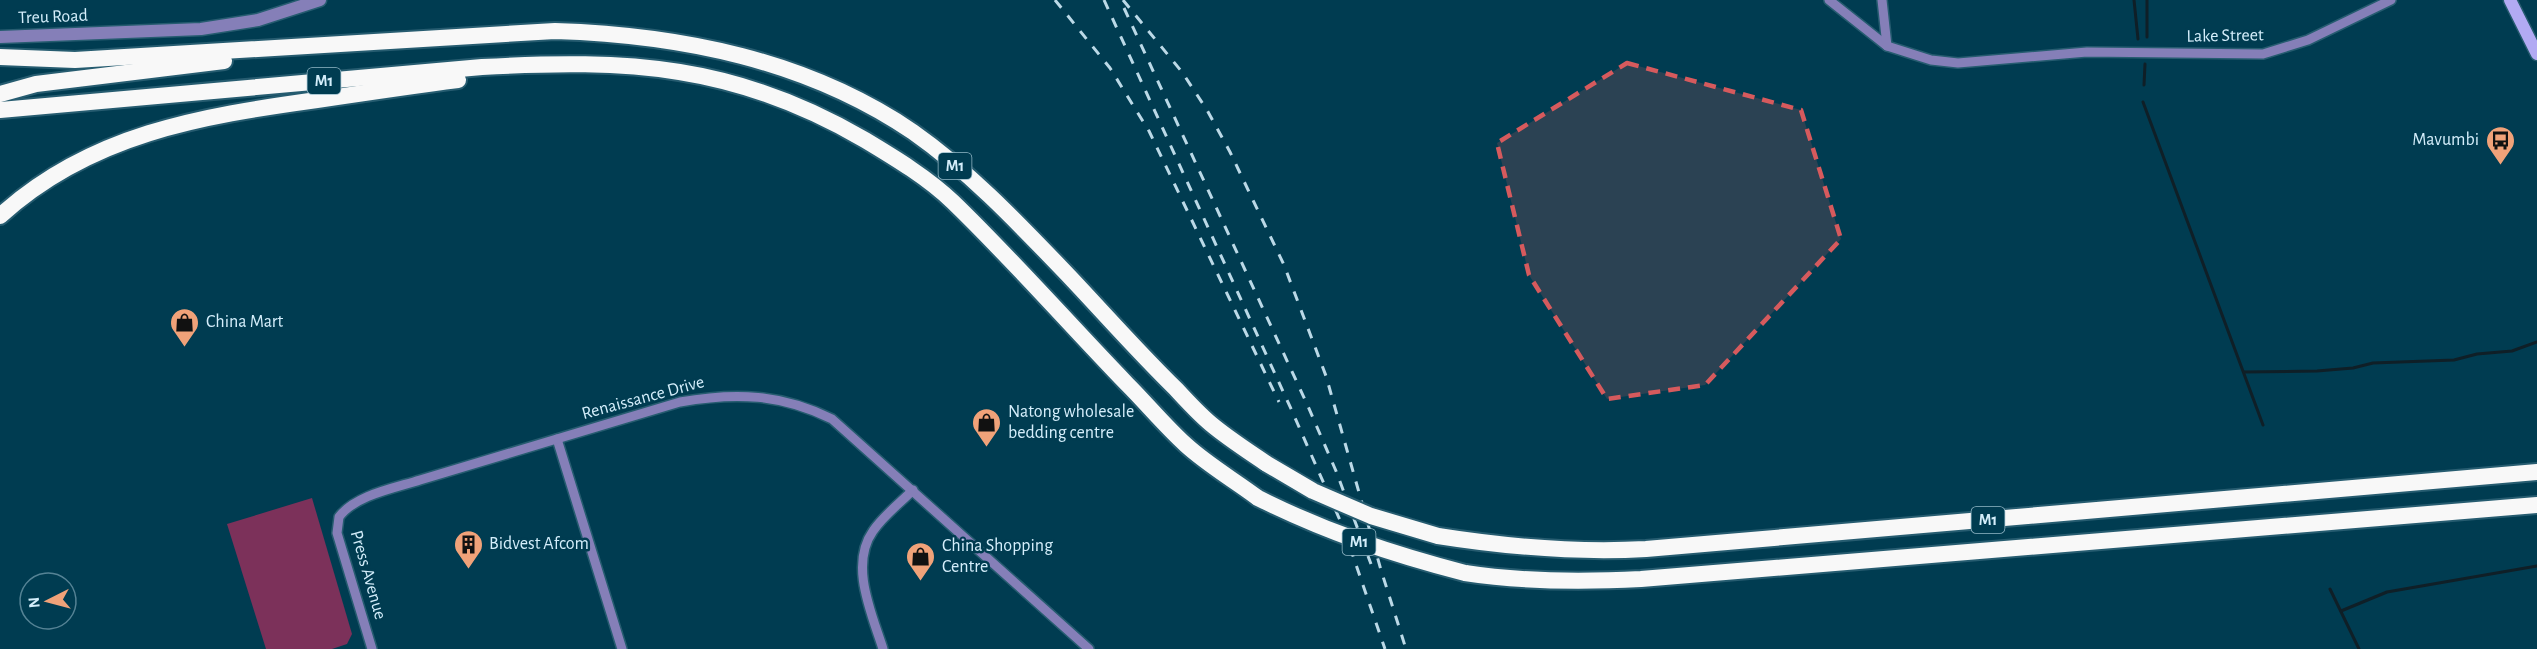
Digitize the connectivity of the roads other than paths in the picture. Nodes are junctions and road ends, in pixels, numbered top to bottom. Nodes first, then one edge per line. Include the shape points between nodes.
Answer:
1 (320, 0) edge
2 (1829, 0) edge
3 (1882, 0) edge
4 (2391, 0) edge
5 (2511, 0) edge
6 (0, 37) edge
7 (1887, 46) junction
8 (262, 50) junction
9 (2537, 54) edge
10 (0, 57) edge
11 (553, 63) junction
12 (0, 94) edge
13 (0, 110) edge
14 (0, 216) edge
15 (557, 439) junction
16 (2537, 472) edge
17 (913, 490) junction
18 (2537, 505) edge
19 (343, 512) joint
20 (372, 649) edge
21 (622, 649) edge
22 (883, 649) edge
23 (1089, 649) edge

1 - 6 street, Treu Road via 258,20 201,29
2 - 7 street
3 - 7 street
4 - 7 street, Lake Street via 2308,40 2248,55 2066,53 1958,63 1931,60
5 - 9 main road
8 - 10 highway, M1 via 75,60
8 - 12 highway via 204,65 36,84
8 - 16 highway, M1, bridge via 555,31 634,35 704,45 775,64 840,91 912,132 977,184 1211,424 1267,464 1371,516 1438,536 1557,550 1646,549
11 - 13 highway, M1
11 - 14 highway via 528,70 243,110 161,128 60,171
11 - 18 highway, M1, bridge via 634,65 689,72 729,81 832,121 895,158 951,200 1186,446 1258,498 1395,555 1466,573 1556,581 1632,580
15 - 17 street, Renaissance Drive via 680,402 713,396 777,399 806,406 832,419
15 - 19 street, Renaissance Drive via 381,493
15 - 21 street
17 - 22 street via 873,531 864,552 865,583
17 - 23 street, Renaissance Drive
19 - 20 street, Press Avenue via 337,520 338,532

